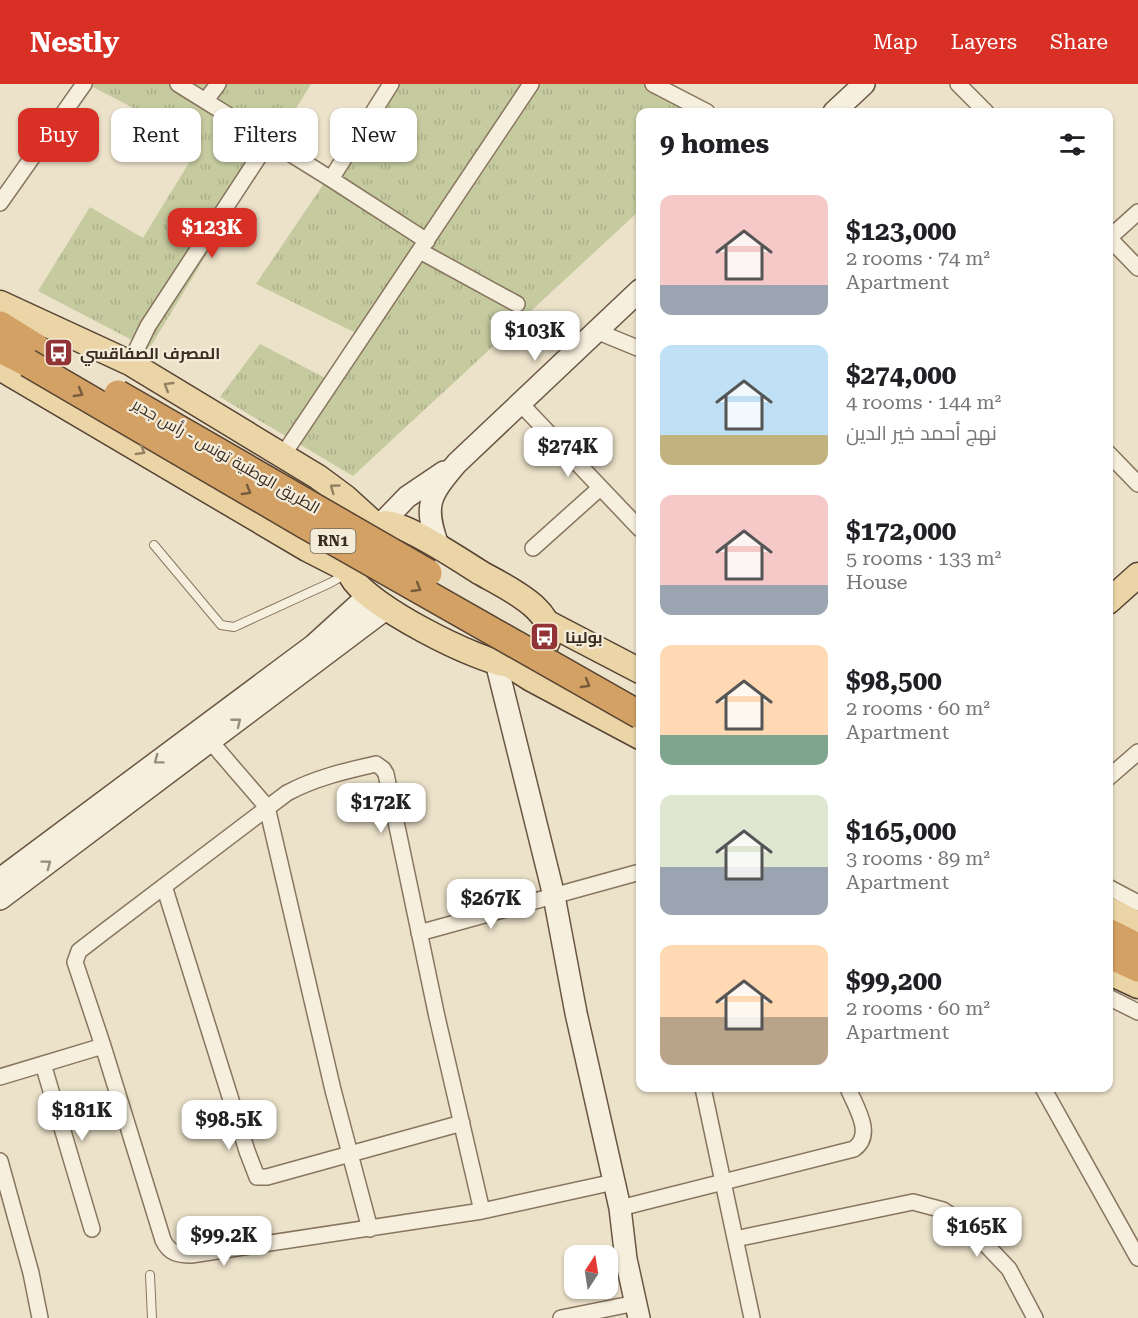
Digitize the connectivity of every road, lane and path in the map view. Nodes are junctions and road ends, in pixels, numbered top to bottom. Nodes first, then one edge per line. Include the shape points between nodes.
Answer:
1 (84, 84) edge
2 (178, 84) edge
3 (218, 84) edge
4 (391, 84) edge
5 (531, 84) edge
6 (864, 84) edge
7 (958, 84) edge
8 (662, 86) edge
9 (206, 100) junction
10 (218, 108) edge
11 (700, 108) edge
12 (838, 108) edge
13 (982, 108) edge
14 (255, 162) edge
15 (304, 162) edge
16 (331, 178) junction
17 (0, 203) edge
18 (1138, 212) edge
19 (1113, 234) edge
20 (1113, 242) edge
21 (423, 246) junction
22 (1138, 268) edge
23 (636, 294) edge
24 (0, 303) edge
25 (517, 304) dead end
26 (0, 326) edge
27 (597, 331) junction
28 (636, 348) edge
29 (0, 349) edge
30 (33, 356) junction
31 (129, 363) junction
32 (0, 368) edge
33 (520, 403) junction
34 (283, 455) junction
35 (1113, 458) edge
36 (457, 463) junction
37 (1138, 484) edge
38 (600, 488) junction
39 (379, 525) junction
40 (636, 526) edge
41 (154, 545) dead end
42 (439, 548) junction
43 (533, 548) dead end
44 (350, 571) junction
45 (1138, 575) edge
46 (1113, 598) edge
47 (378, 601) junction
48 (548, 623) junction
49 (503, 663) junction
50 (636, 669) edge
51 (636, 691) edge
52 (636, 713) edge
53 (636, 735) edge
54 (211, 742) junction
55 (1138, 752) edge
56 (1113, 774) edge
57 (267, 807) junction
58 (636, 873) edge
59 (0, 879) edge
60 (164, 886) junction
61 (1113, 890) edge
62 (554, 896) junction
63 (0, 899) edge
64 (1138, 908) edge
65 (1113, 909) edge
66 (419, 933) junction
67 (1113, 935) edge
68 (1138, 947) edge
69 (1113, 956) edge
70 (1138, 968) edge
71 (1113, 974) edge
72 (1138, 986) edge
73 (1113, 1000) edge
74 (1138, 1012) edge
75 (104, 1046) junction
76 (43, 1064) junction
77 (0, 1077) edge
78 (705, 1092) edge
79 (850, 1092) edge
80 (1046, 1092) edge
81 (462, 1123) junction
82 (350, 1153) junction
83 (0, 1161) edge
84 (724, 1181) junction
85 (614, 1182) junction
86 (620, 1208) junction
87 (482, 1211) junction
88 (92, 1229) dead end
89 (370, 1229) junction
90 (735, 1239) junction
91 (1138, 1258) edge
92 (150, 1275) dead end
93 (637, 1311) edge
94 (40, 1318) edge
95 (152, 1318) edge
96 (561, 1318) edge
97 (752, 1318) edge
98 (1035, 1318) edge

1 - 17 street
2 - 9 street
3 - 9 street
4 - 16 street
5 - 21 street
6 - 12 street
7 - 13 street
8 - 11 street
9 - 10 street
14 - 31 street via 148,326
15 - 16 street
16 - 21 street
18 - 19 street
20 - 22 street
21 - 25 street
21 - 34 street
23 - 27 street
24 - 31 main road
26 - 30 highway, الطريق الوطنية تونس - رأس جدير / RN1
27 - 28 street
27 - 33 street
29 - 30 highway, الطريق الوطنية تونس - رأس جدير
30 - 51 highway, الطريق الوطنية تونس - رأس جدير / RN1, bridge
30 -> 52 highway, الطريق الوطنية تونس - رأس جدير / RN1, bridge via 302,523
34 -> 31 main road
32 -> 44 main road
33 - 36 street
33 - 38 street
39 -> 34 main road
35 - 37 street
36 - 39 street via 407,497
36 - 42 street via 431,503 430,521
38 - 40 street
38 - 43 street
39 - 42 main road via 399,525
39 - 44 main road via 358,550
41 - 44 lane via 221,625 229,627
42 - 48 main road via 527,601
44 - 47 main road via 353,580
45 - 46 main road
47 - 49 main road via 440,638
54 -> 47 street
47 -> 59 street
48 - 49 main road via 549,637 541,653 527,663
48 - 50 main road
49 - 53 main road
49 - 62 street
54 - 57 street
63 -> 54 street
55 - 56 street
57 - 60 street
57 - 66 street via 302,785 380,766 386,774
57 - 82 street
58 - 62 street
60 - 75 street via 81,949 75,958
60 - 82 street via 255,1175 267,1177
61 - 64 street
62 - 66 street
62 - 85 street
64 - 65 main road
66 - 81 street
67 - 68 highway
69 - 70 highway
71 - 72 main road
73 - 74 street
75 - 76 street
75 - 89 street via 163,1240 170,1251 191,1255
76 - 77 street
76 - 88 street
78 - 84 street
79 - 84 street via 864,1129 858,1147
80 - 91 street
81 - 82 street
81 - 87 street
82 - 89 street
83 - 94 street
84 - 86 street
84 - 90 street
85 - 86 street
85 - 87 street
86 - 93 street
87 - 89 street
90 - 97 street
90 - 98 street via 913,1202 943,1210 969,1227 1009,1269
92 - 95 lane
93 - 96 street

